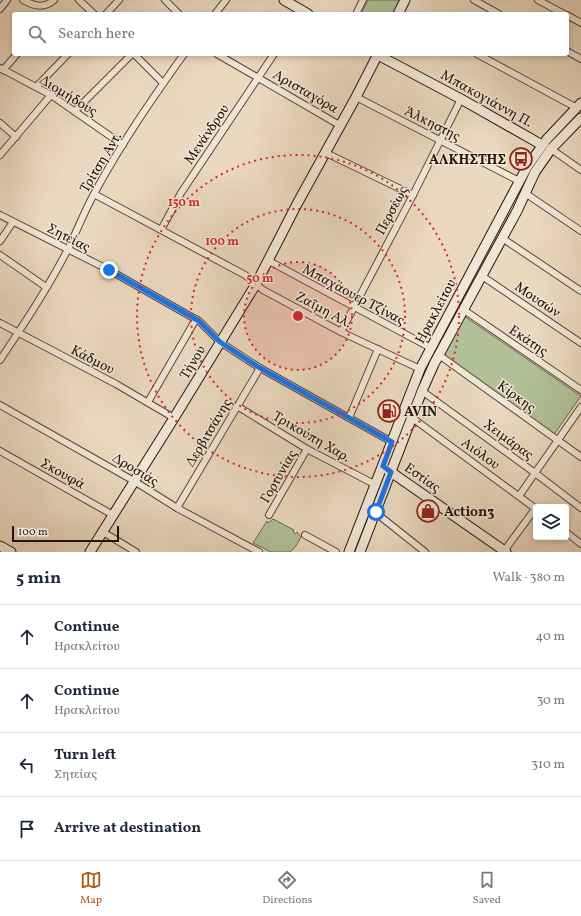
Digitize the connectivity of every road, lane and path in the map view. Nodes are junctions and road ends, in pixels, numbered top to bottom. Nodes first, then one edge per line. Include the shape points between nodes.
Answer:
1 (7, 0) edge
2 (23, 0) edge
3 (54, 0) edge
4 (79, 0) edge
5 (119, 0) edge
6 (165, 0) edge
7 (226, 0) edge
8 (284, 0) edge
9 (363, 0) edge
10 (405, 0) edge
11 (474, 0) edge
12 (538, 0) edge
13 (0, 9) edge
14 (92, 12) edge
15 (108, 12) edge
16 (175, 12) edge
17 (217, 12) edge
18 (302, 12) edge
19 (357, 12) edge
20 (400, 12) edge
21 (495, 12) edge
22 (560, 12) edge
23 (569, 17) edge
24 (581, 23) edge
25 (569, 52) edge
26 (16, 56) edge
27 (66, 56) edge
28 (131, 56) edge
29 (135, 56) edge
30 (183, 56) edge
31 (220, 56) edge
32 (273, 56) edge
33 (376, 56) edge
34 (381, 56) edge
35 (481, 56) edge
36 (581, 59) edge
37 (2, 69) edge
38 (258, 78) junction
39 (163, 83) junction
40 (36, 87) junction
41 (51, 95) junction
42 (356, 97) junction
43 (461, 98) junction
44 (579, 106) edge
45 (75, 111) junction
46 (581, 118) edge
47 (0, 123) edge
48 (341, 126) junction
49 (16, 137) junction
50 (441, 141) junction
51 (123, 145) junction
52 (542, 145) junction
53 (552, 149) junction
54 (326, 153) junction
55 (0, 155) edge
56 (581, 170) edge
57 (533, 176) junction
58 (519, 181) junction
59 (525, 193) junction
60 (94, 194) junction
61 (413, 195) junction
62 (0, 214) edge
63 (13, 222) junction
64 (161, 230) junction
65 (581, 231) edge
66 (502, 238) junction
67 (0, 241) edge
68 (68, 250) junction
69 (0, 255) edge
70 (267, 260) junction
71 (482, 276) junction
72 (256, 284) junction
73 (46, 287) junction
74 (581, 291) edge
75 (354, 307) junction
76 (464, 310) junction
77 (196, 319) junction
78 (0, 323) edge
79 (341, 332) junction
80 (17, 333) junction
81 (220, 342) junction
82 (581, 343) edge
83 (431, 348) junction
84 (378, 349) junction
85 (439, 354) junction
86 (0, 360) edge
87 (260, 368) junction
88 (420, 369) junction
89 (581, 390) edge
90 (422, 391) junction
91 (148, 402) junction
92 (0, 405) edge
93 (237, 406) junction
94 (581, 407) edge
95 (412, 417) junction
96 (174, 418) junction
97 (349, 418) junction
98 (557, 440) junction
99 (392, 442) junction
100 (307, 449) junction
101 (0, 451) edge
102 (581, 457) edge
103 (383, 466) junction
104 (391, 472) junction
105 (534, 473) junction
106 (134, 481) junction
107 (376, 485) junction
108 (519, 496) junction
109 (533, 507) edge
110 (177, 508) junction
111 (581, 508) edge
112 (376, 512) junction
113 (533, 513) edge
114 (114, 515) junction
115 (269, 515) dead end
116 (103, 532) junction
117 (569, 534) edge
118 (305, 535) dead end
119 (581, 544) edge
120 (0, 546) edge
121 (11, 552) edge
122 (90, 552) edge
123 (136, 552) edge
124 (259, 552) edge
125 (336, 552) edge
126 (349, 552) edge
127 (360, 552) edge
128 (425, 552) edge
129 (505, 552) edge

1 - 13 street
2 - 3 street via 35,6 42,6
4 - 14 street
5 - 15 street
6 - 16 street
7 - 17 street
8 - 18 main road
9 - 19 street
10 - 20 main road
11 - 21 street
12 - 22 street
23 - 24 street
25 - 36 street
26 - 37 street
27 - 40 street
28 - 45 street
29 - 39 street
30 - 39 street, Τρίτση Αντ.
31 - 38 street, Αρισταγόρα
32 - 38 street, Μενάνδρου
33 - 42 main road, Τήνου
34 - 43 main road, Μπακογιάννη Π.
35 - 44 street
37 - 40 street, Διομήδους
38 - 48 street, Αρισταγόρα
38 - 64 street, Μενάνδρου via 181,193
39 - 51 street, Τρίτση Αντ.
40 - 41 street, Διομήδους
41 - 45 street, Διομήδους
41 - 49 street
42 - 48 main road, Τήνου
42 - 50 street, Άλκηστης
43 - 50 street, Περσέως
43 - 52 main road, Μπακογιάννη Π.
44 - 52 main road, Ηρακλείτου
45 - 51 street, Διομήδους
46 - 53 main road, Ηρακλείτου
47 - 49 street
48 - 54 main road, Τήνου
49 - 55 street
50 - 58 street, Άλκηστης
50 - 61 street, Περσέως
51 - 60 street, Τρίτση Αντ.
52 - 57 main road via 545,151
52 - 58 main road, Ηρακλείτου
53 - 56 street
53 - 57 main road, Ηρακλείτου
54 - 61 street
54 - 70 main road, Τήνου
57 - 59 main road, Ηρακλείτου
58 - 83 main road, Ηρακλείτου
59 - 65 street
59 - 66 main road, Ηρακλείτου
60 - 64 street, Ζαΐμη Αλ.
60 - 68 street, Τρίτση Αντ.
61 - 75 street, Περσέως
62 - 63 street, Σητείας
63 - 67 street
63 - 68 street, Σητείας
64 - 72 street, Ζαΐμη Αλ. via 245,275
66 - 71 main road, Ηρακλείτου
66 - 74 street
68 - 73 street, Τρίτση Αντ.
68 - 77 street, Σητείας
69 - 73 street
70 - 72 main road, Τήνου
70 - 75 street, Μπαχάουερ Τζίνας
71 - 76 main road, Ηρακλείτου
71 - 82 street, Μουσών
72 - 79 street, Ζαΐμη Αλ.
72 - 81 main road, Τήνου
73 - 80 street, Τρίτση Αντ. via 32,314
75 - 79 street, Περσέως
75 - 83 street, Μπαχάουερ Τζίνας
76 - 85 main road, Ηρακλείτου
76 - 89 street, Εκάτης
77 - 81 street, Σητείας
77 - 91 street
78 - 80 street, Κάδμου
79 - 84 street, Ζαΐμη Αλ.
80 - 86 street, Τρίτση Αντ.
80 - 91 street, Κάδμου
81 - 87 street, Σητείας
81 - 96 main road, Τήνου
83 - 88 main road, Ηρακλείτου
84 - 88 street, Ζαΐμη Αλ.
84 - 97 street
85 - 90 main road, Ηρακλείτου
85 - 98 street, Κίρκης
87 - 93 street, Δερβιτσάνης
87 - 97 street, Σητείας
88 - 99 main road, Ηρακλείτου
90 - 95 main road, Ηρακλείτου
90 - 105 street, Χειμάρας
91 - 96 street, Κάδμου
92 - 106 street, Δροσιάς
93 - 100 street, Τρικούπη Χαρ.
93 - 110 street, Δερβιτσάνης
94 - 98 street
95 - 104 main road, Ηρακλείτου
95 - 108 street, Αιόλου
96 - 106 main road, Τήνου
97 - 99 street, Σητείας
98 - 102 street, Κίρκης
98 - 105 street
99 - 103 main road, Ηρακλείτου
100 - 107 street, Τρικούπη Χαρ.
100 - 115 street, Γορτυνίας
101 - 114 street, Σκουφά
103 - 104 main road, Εστίας
103 - 107 main road, Ηρακλείτου
104 - 112 main road, Ηρακλείτου
104 - 129 main road, Εστίας
105 - 108 street
105 - 111 street, Χειμάρας
106 - 110 street, Δροσιάς
106 - 114 main road, Τήνου
107 - 126 main road, Ηρακλείτου
108 - 109 street, Αιόλου
110 - 124 street, Δροσιάς
112 - 127 main road, Ηρακλείτου
112 - 128 street
113 - 129 street
114 - 116 main road, Τήνου
116 - 122 main road, Τήνου
116 - 123 street
117 - 119 street
118 - 125 street
120 - 121 main road

